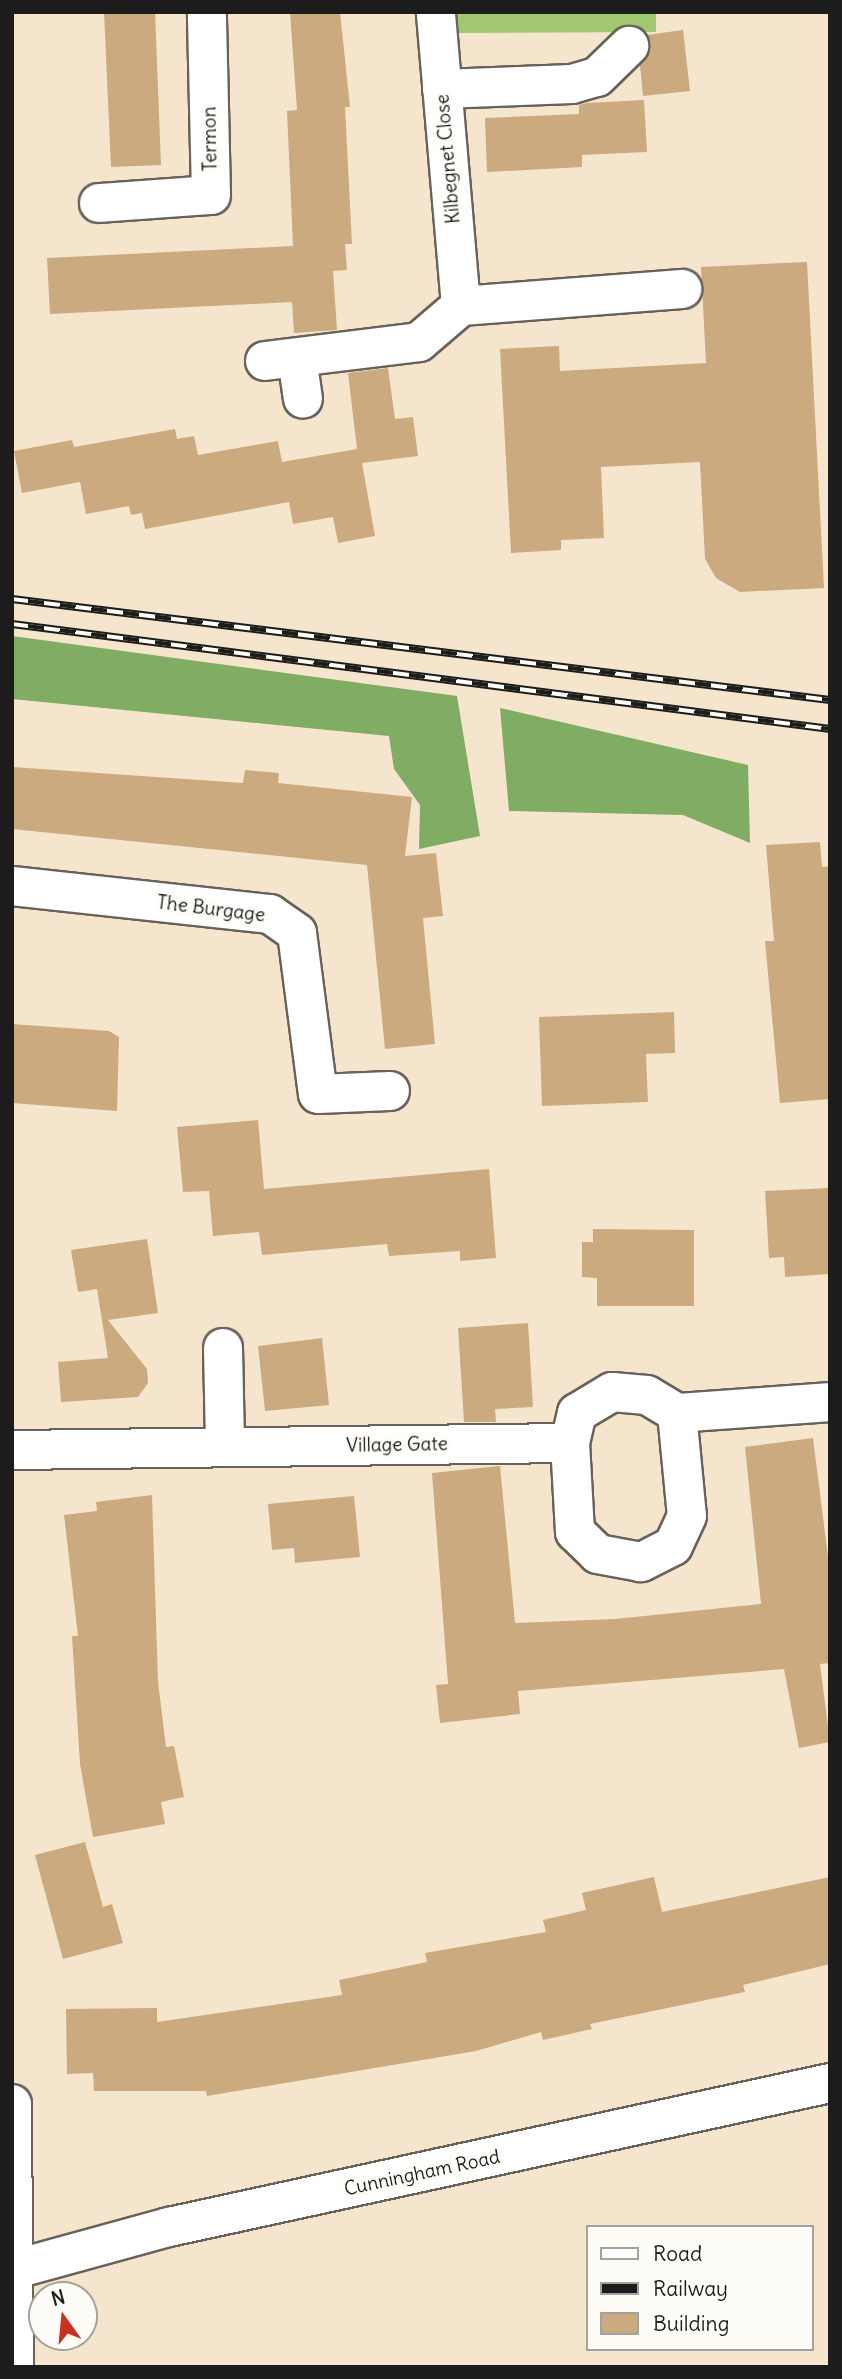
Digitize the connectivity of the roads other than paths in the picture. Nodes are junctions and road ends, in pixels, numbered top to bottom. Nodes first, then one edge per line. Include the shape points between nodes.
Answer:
1 (207, 12) edge
2 (436, 12) edge
3 (629, 46) dead end
4 (442, 89) junction
5 (99, 203) dead end
6 (682, 289) dead end
7 (461, 306) junction
8 (303, 399) dead end
9 (12, 886) edge
10 (390, 1091) dead end
11 (223, 1348) dead end
12 (830, 1402) edge
13 (677, 1413) junction
14 (570, 1443) junction
15 (225, 1447) junction
16 (12, 1450) edge
17 (830, 2083) edge
18 (12, 2104) edge
19 (16, 2269) junction
20 (14, 2309) edge
21 (14, 2367) edge

1 - 5 street, Termon via 211,195
2 - 4 street, Kilbegnet Close
3 - 4 street via 597,77 572,84
4 - 7 street, Kilbegnet Close
6 - 7 street
7 - 8 street via 419,342 281,360
9 - 10 street, The Burgage via 270,914 297,933 318,1094
11 - 15 street
12 - 13 street
13 - 14 street via 647,1395 612,1392 577,1413
13 - 14 street via 687,1516 673,1546 641,1562 598,1554 575,1532
14 - 15 street, Village Gate
15 - 16 street, Village Gate
17 - 19 street, Cunningham Road via 169,2227
18 - 19 street
19 - 20 street
20 - 21 street

